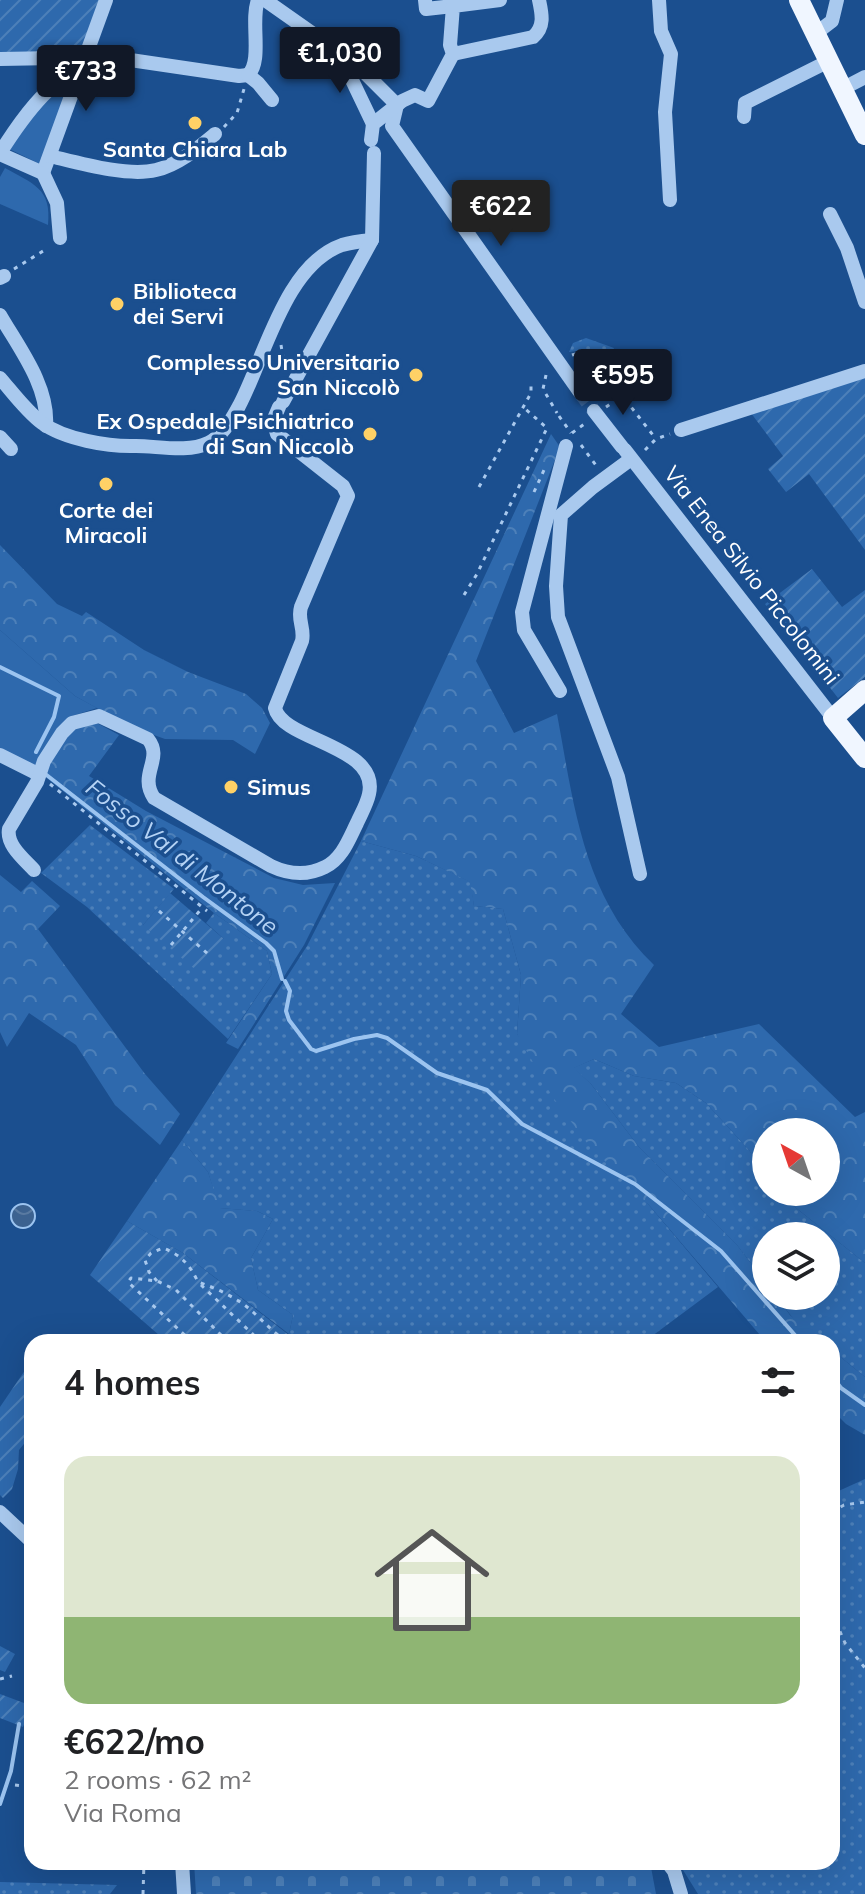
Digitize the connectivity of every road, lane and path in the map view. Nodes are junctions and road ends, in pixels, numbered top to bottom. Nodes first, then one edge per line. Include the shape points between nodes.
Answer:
1 (106, 0) edge
2 (258, 0) edge
3 (265, 0) edge
4 (425, 0) edge
5 (500, 0) edge
6 (539, 0) edge
7 (659, 0) edge
8 (799, 0) edge
9 (837, 0) edge
10 (453, 6) junction
11 (815, 34) junction
12 (338, 51) junction
13 (453, 54) junction
14 (0, 59) edge
15 (829, 61) junction
16 (84, 64) junction
17 (248, 75) junction
18 (865, 77) edge
19 (842, 89) junction
20 (272, 100) dead end
21 (397, 105) junction
22 (744, 117) dead end
23 (373, 124) junction
24 (392, 126) junction
25 (215, 134) joint
26 (865, 135) edge
27 (0, 154) edge
28 (50, 156) junction
29 (43, 173) junction
30 (670, 200) dead end
31 (830, 214) dead end
32 (60, 238) joint
33 (372, 240) junction
34 (2, 277) edge
35 (865, 302) edge
36 (0, 315) edge
37 (278, 318) junction
38 (569, 357) dead end
39 (865, 371) edge
40 (546, 375) dead end
41 (0, 378) edge
42 (531, 386) dead end
43 (579, 391) tunnel mouth
44 (283, 401) junction
45 (523, 407) junction
46 (594, 411) tunnel mouth
47 (46, 426) junction
48 (681, 430) dead end
49 (0, 437) edge
50 (573, 441) junction
51 (11, 449) dead end
52 (645, 450) dead end
53 (626, 452) junction
54 (605, 477) junction
55 (479, 487) dead end
56 (464, 595) dead end
57 (865, 690) edge
58 (560, 691) dead end
59 (833, 718) junction
60 (0, 755) edge
61 (865, 758) edge
62 (38, 774) junction
63 (34, 870) dead end
64 (640, 874) dead end
65 (202, 908) junction
66 (159, 911) dead end
67 (207, 911) dead end
68 (182, 932) junction
69 (171, 945) dead end
70 (208, 954) dead end
71 (157, 1281) junction
72 (198, 1282) junction
73 (183, 1334) edge
74 (220, 1334) edge
75 (253, 1334) edge
76 (277, 1334) edge
77 (865, 1502) edge
78 (840, 1507) edge
79 (0, 1512) edge
80 (24, 1534) edge
81 (840, 1631) edge
82 (865, 1668) edge
83 (12, 1676) dead end
84 (0, 1679) edge
85 (15, 1785) dead end
86 (24, 1786) edge
87 (144, 1870) edge
88 (182, 1870) edge
89 (673, 1870) edge
90 (143, 1894) edge
91 (184, 1894) edge
92 (681, 1894) edge

1 - 16 street
2 - 17 street via 254,65
3 - 12 street
4 - 10 street via 426,9
5 - 10 street
6 - 13 street via 542,21 533,37
7 - 30 street via 661,31 671,54 665,107
8 - 11 main road
9 - 11 street via 832,21
10 - 13 street
11 - 15 main road
12 - 21 street
12 - 23 street
13 - 21 street via 428,101 415,95
14 - 16 street
15 - 19 main road
15 - 22 street via 745,103
16 - 17 street via 118,58
16 - 27 street via 55,83
16 - 28 street
17 - 20 street
17 - 25 path via 237,113
18 - 19 street
19 - 26 main road
21 - 23 street
21 - 24 street
23 - 24 street
23 - 33 street
24 - 43 street
25 - 28 street via 154,171
27 - 29 street
28 - 29 street
29 - 32 street via 57,203
31 - 35 street
32 - 34 path
33 - 37 street via 342,245 316,261
33 - 44 street
36 - 47 street via 42,391
37 - 44 path
37 - 47 street via 235,413 220,435 205,445 118,446
38 - 52 path via 588,355 606,374 656,439
39 - 48 street
40 - 50 path via 543,389
41 - 47 street
42 - 45 path
44 - 62 street via 273,421 275,432 343,486 348,500 301,607 303,639 276,702 281,721 333,746 360,766 370,789 341,853 309,873 282,871 154,798 147,778 155,753 148,739 99,716 77,720 59,736
45 - 55 path
45 - 56 path via 547,428
46 - 53 street, Via Enea Silvio Piccolomini
49 - 51 street
50 - 54 path
50 - 58 street via 522,612 524,630
53 - 54 street
53 - 59 street, Via Enea Silvio Piccolomini
54 - 64 street via 561,515 556,609 620,785
57 - 59 main road
59 - 61 main road, Via Enea Silvio Piccolomini
60 - 62 street
62 - 63 street via 7,834
62 - 65 path
65 - 67 path
65 - 68 path
66 - 68 path
68 - 69 path
68 - 70 path
71 - 72 path via 145,1260 163,1248 178,1254
71 - 73 path via 128,1282
71 - 74 path via 176,1290
72 - 75 path
72 - 76 path via 233,1297
77 - 78 path
79 - 80 street
81 - 82 path
83 - 84 path
85 - 86 path
87 - 90 path
88 - 91 street
89 - 92 street

